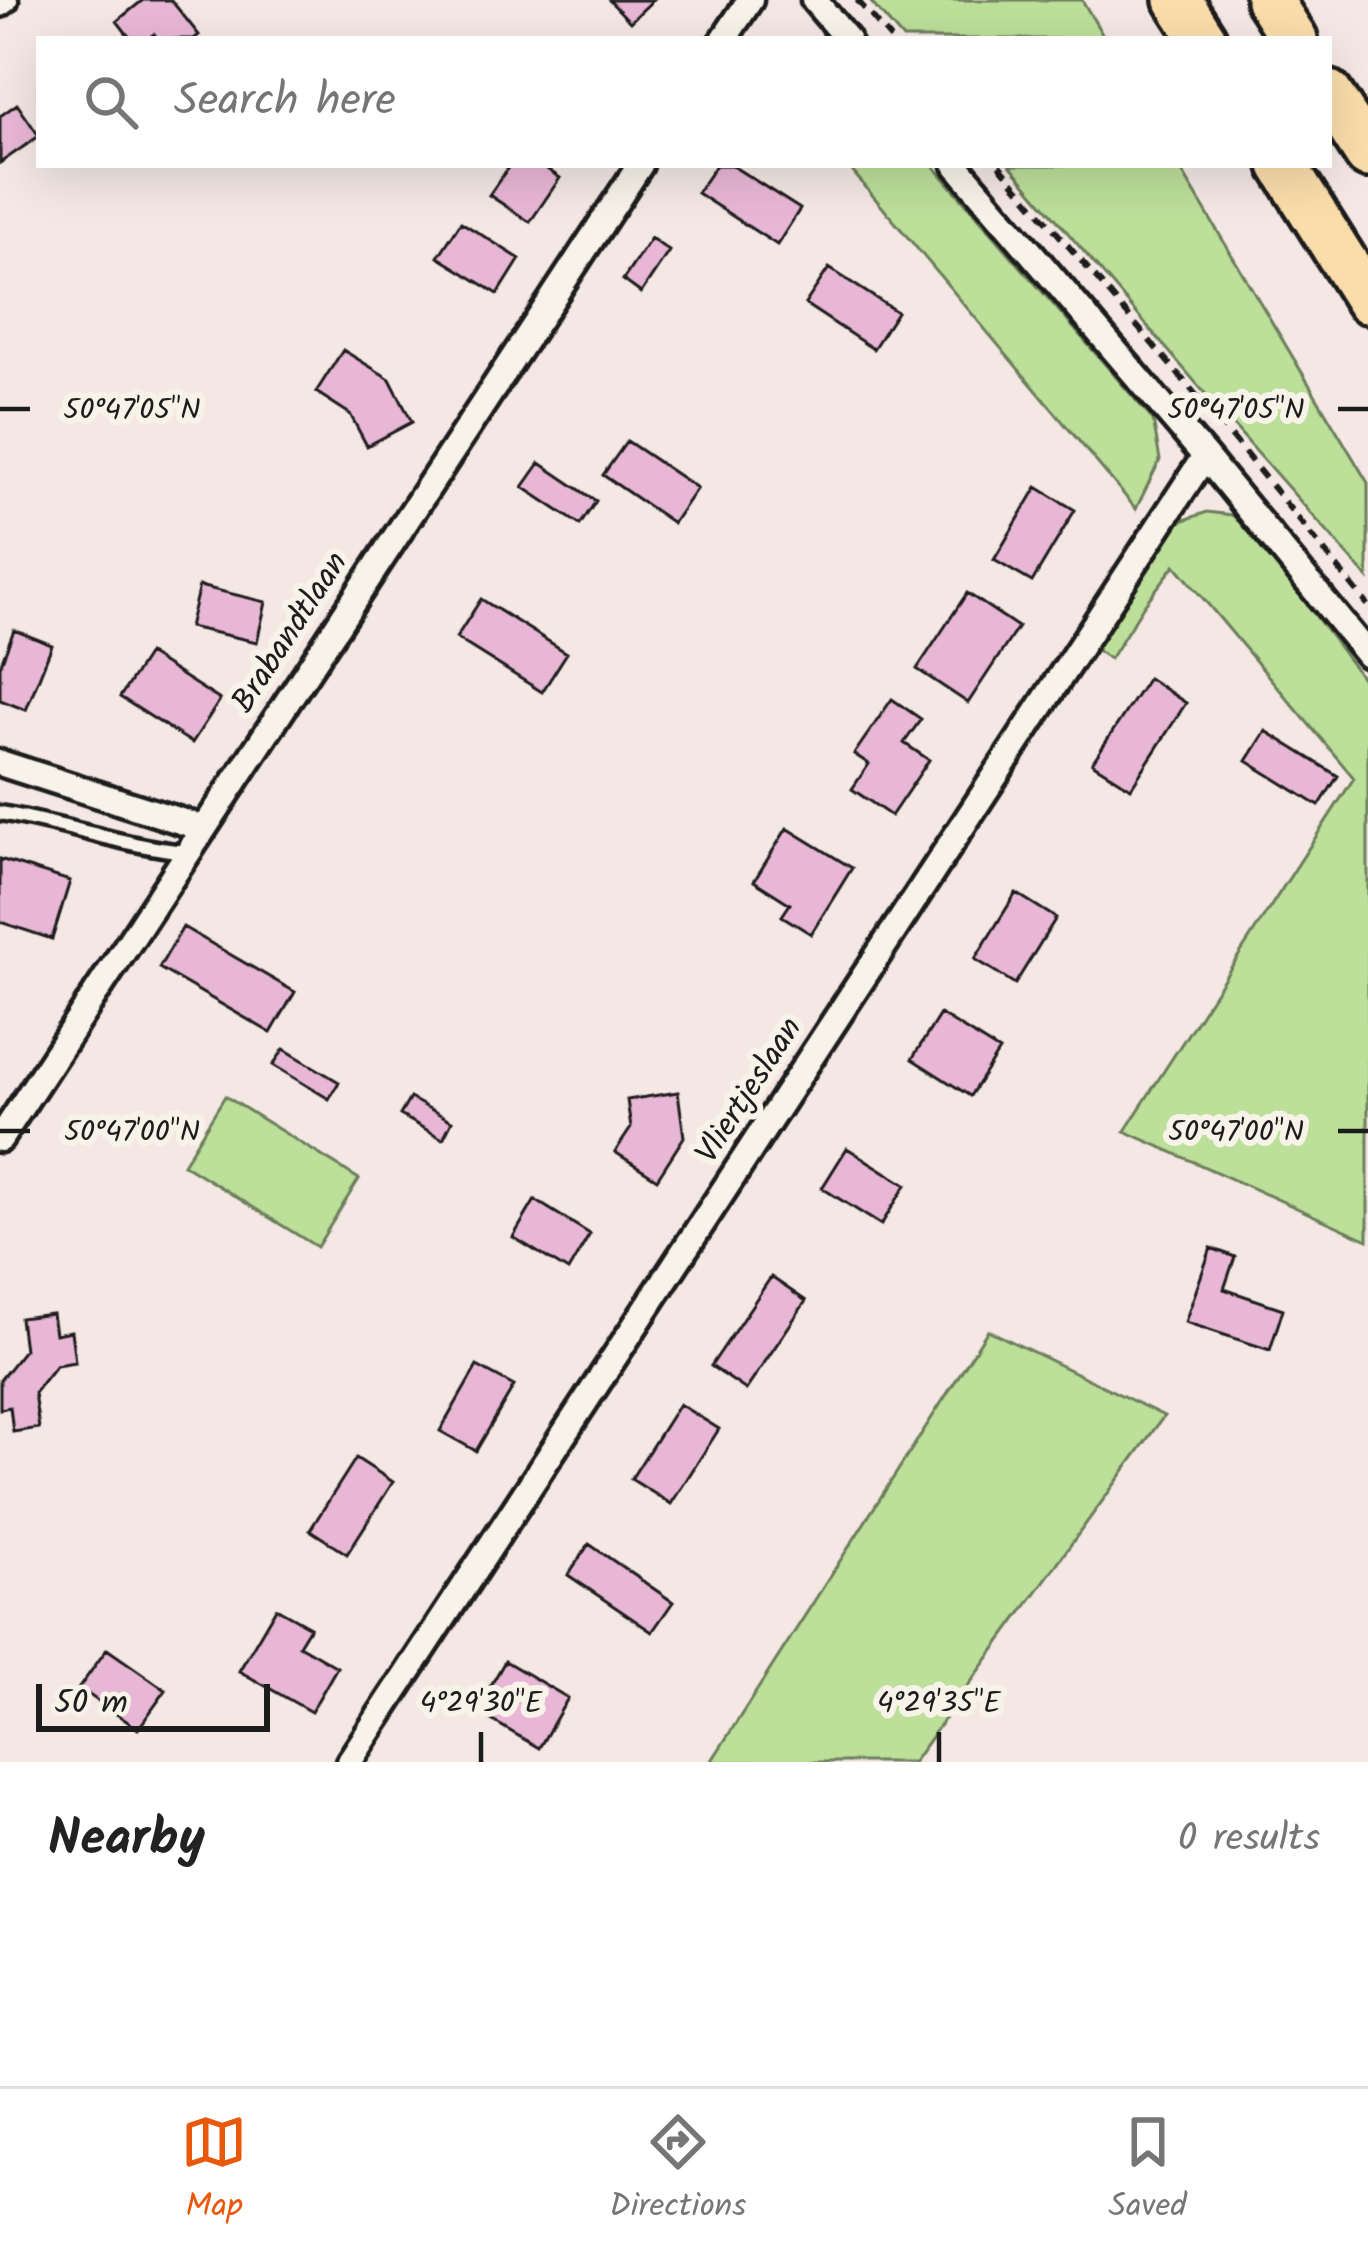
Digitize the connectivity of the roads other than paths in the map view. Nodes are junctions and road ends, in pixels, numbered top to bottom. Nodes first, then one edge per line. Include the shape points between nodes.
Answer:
1 (750, 0) edge
2 (814, 0) edge
3 (1178, 0) edge
4 (1269, 0) edge
5 (726, 36) edge
6 (844, 36) edge
7 (1201, 36) edge
8 (1292, 36) edge
9 (1332, 99) edge
10 (1368, 154) edge
11 (638, 168) edge
12 (959, 168) edge
13 (1284, 168) edge
14 (1368, 300) edge
15 (1205, 456) junction
16 (1368, 655) edge
17 (0, 763) edge
18 (0, 812) edge
19 (202, 828) junction
20 (187, 852) junction
21 (0, 1139) edge
22 (349, 1762) edge

1 - 5 street
2 - 6 street
3 - 7 highway
4 - 8 highway
9 - 10 highway
11 - 19 street, Brabandtlaan
12 - 15 street
13 - 14 highway
15 - 16 street
15 - 22 street, Vliertjeslaan
17 - 19 street
18 - 20 lane
19 - 20 street, Brabandtlaan
20 - 21 street, Brabandtlaan

